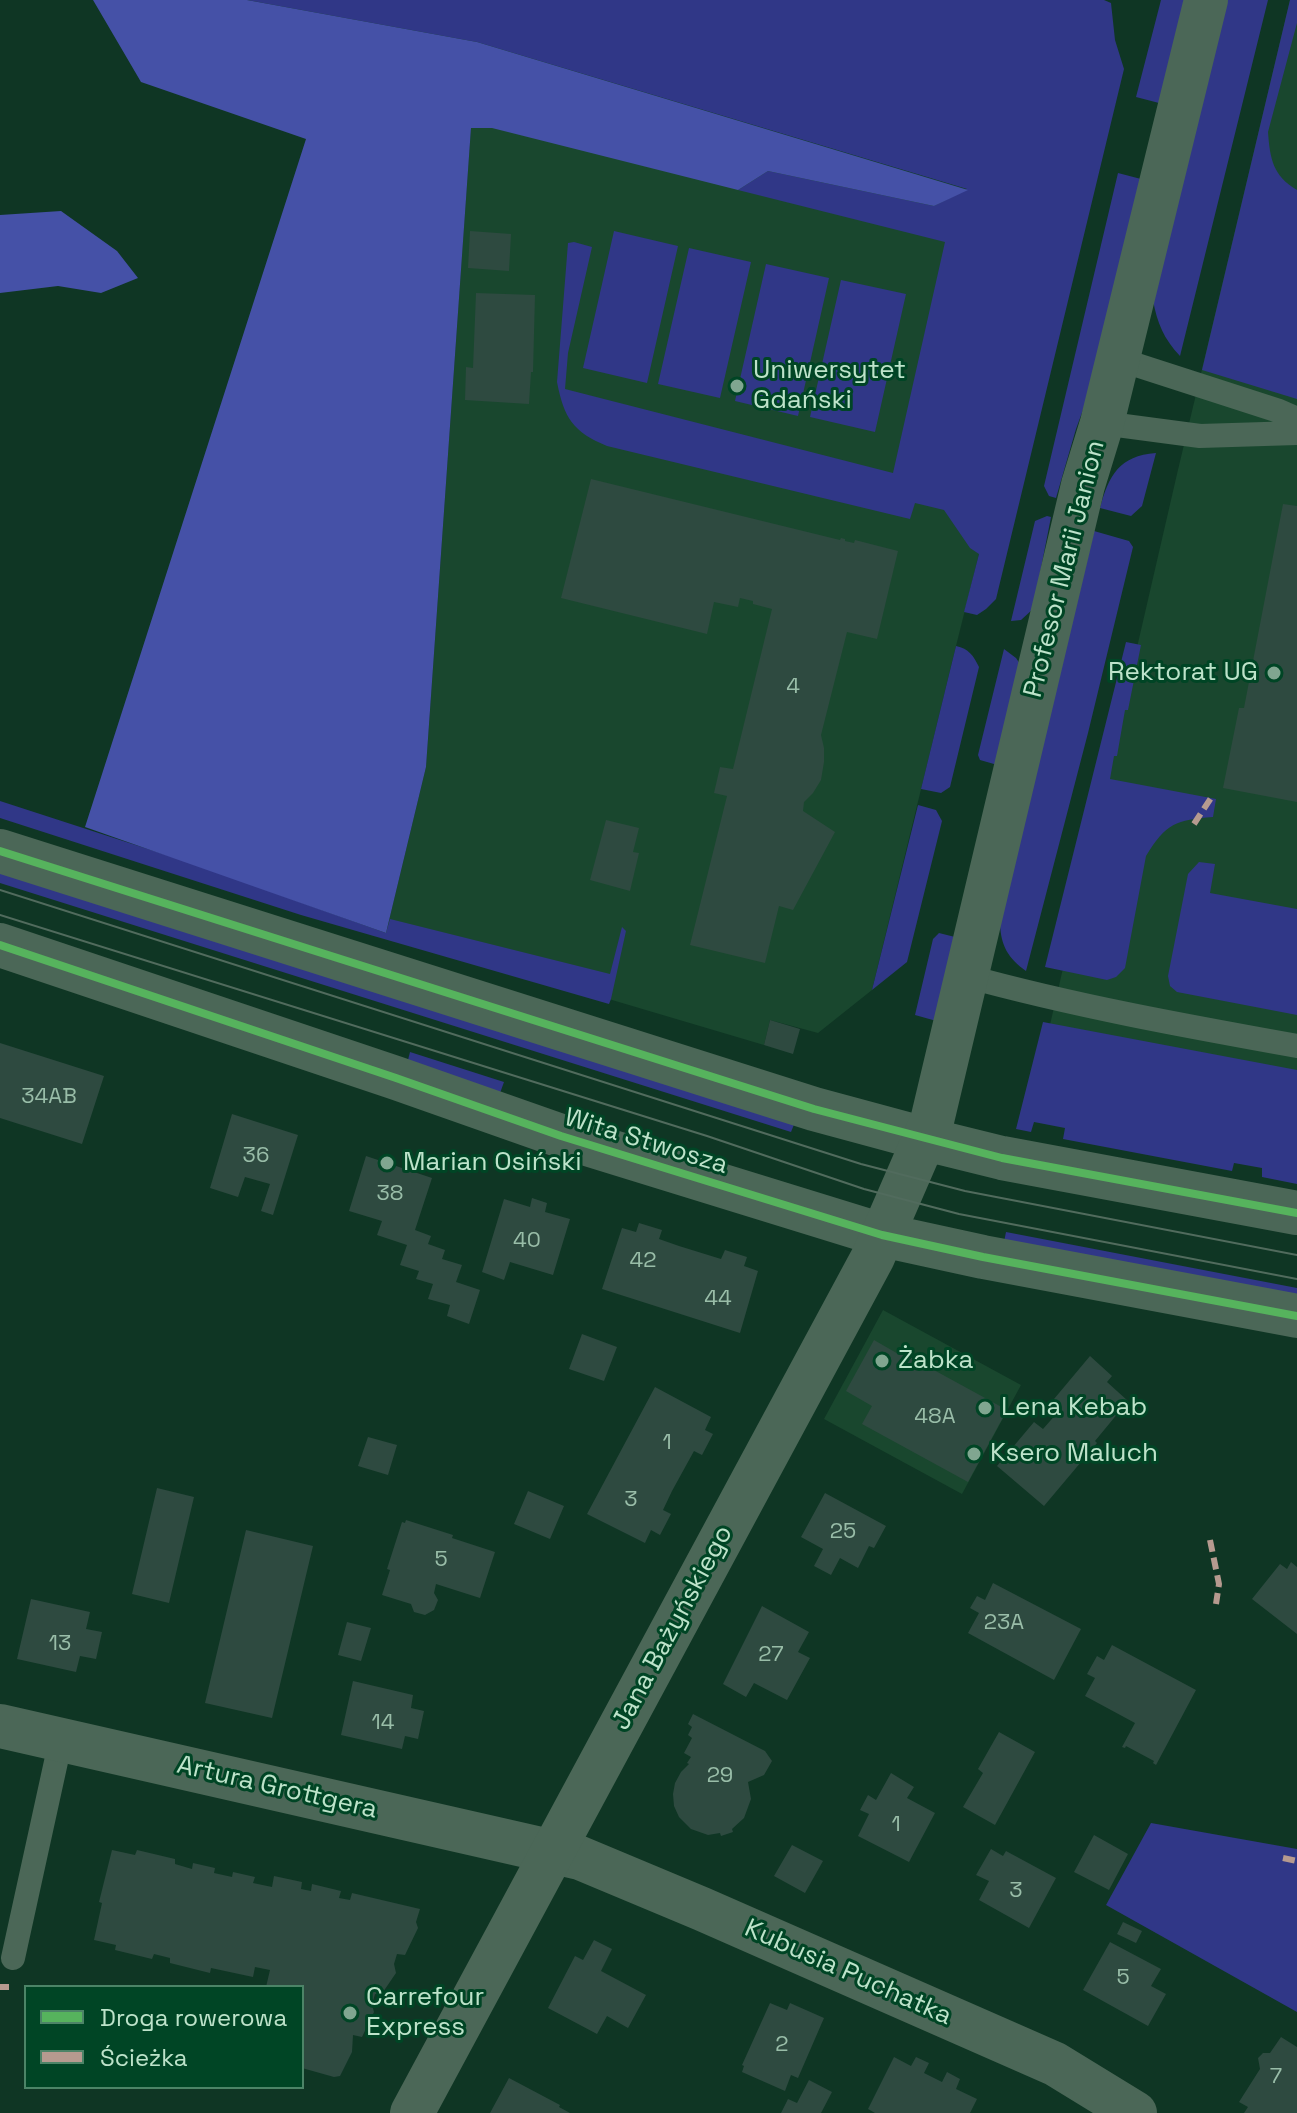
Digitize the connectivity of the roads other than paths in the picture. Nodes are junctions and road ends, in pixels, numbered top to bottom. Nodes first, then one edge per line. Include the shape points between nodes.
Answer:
1 (1206, 0) edge
2 (1118, 359) junction
3 (1297, 419) edge
4 (1102, 423) junction
5 (1297, 433) edge
6 (0, 851) edge
7 (0, 945) edge
8 (966, 976) junction
9 (1297, 1046) edge
10 (925, 1139) junction
11 (1297, 1213) edge
12 (882, 1235) junction
13 (1297, 1316) edge
14 (0, 1726) edge
15 (61, 1739) junction
16 (553, 1852) junction
17 (13, 1958) dead end
18 (412, 2113) edge
19 (1135, 2113) edge

1 - 2 street, Profesor Marii Janion
2 - 3 lane
2 - 4 street, Profesor Marii Janion
4 - 5 lane via 1200,436
4 - 8 street, Profesor Marii Janion
6 - 10 street via 814,1109
7 - 12 street, Wita Stwosza via 561,1136
8 - 9 lane via 1142,1018
8 - 10 street, Profesor Marii Janion
10 - 11 street
10 - 12 street, Jana Bażyńskiego
12 - 13 street, Wita Stwosza
12 - 16 street, Jana Bażyńskiego
14 - 15 street, Artura Grottgera
15 - 16 street, Artura Grottgera
15 - 17 lane
16 - 18 street, Jana Bażyńskiego
16 - 19 street, Kubusia Puchatka via 580,1858 702,1909 1055,2064

